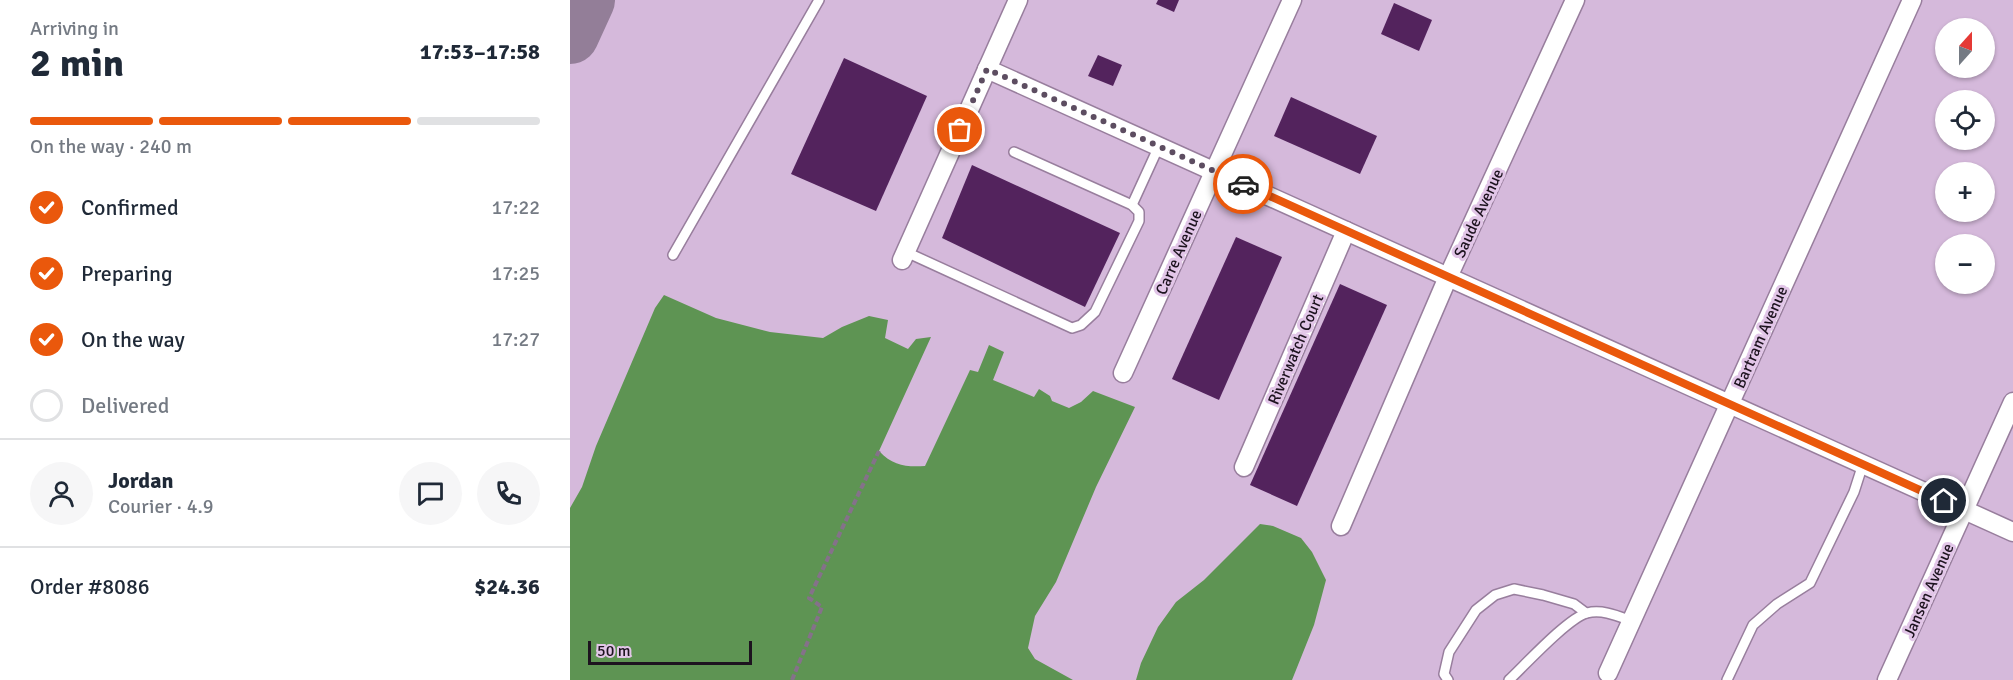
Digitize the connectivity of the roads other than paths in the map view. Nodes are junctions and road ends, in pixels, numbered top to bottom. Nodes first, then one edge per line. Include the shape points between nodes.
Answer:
1 (819, 0) edge
2 (1018, 0) edge
3 (1292, 0) edge
4 (1575, 0) edge
5 (1912, 0) edge
6 (987, 69) junction
7 (1159, 146) junction
8 (1014, 152) dead end
9 (1214, 171) junction
10 (1132, 205) junction
11 (1346, 231) junction
12 (673, 255) dead end
13 (904, 256) joint
14 (1448, 277) junction
15 (1123, 373) dead end
16 (2013, 402) edge
17 (1730, 404) junction
18 (1863, 464) junction
19 (1244, 467) dead end
20 (1964, 510) junction
21 (1341, 526) dead end
22 (2013, 532) edge
23 (1586, 613) junction
24 (1632, 621) junction
25 (1609, 677) edge
26 (1448, 680) edge
27 (1509, 680) edge
28 (1727, 680) edge
29 (1887, 680) edge

1 - 12 lane
2 - 6 street
3 - 9 street, Carre Avenue
4 - 14 street, Saude Avenue
5 - 17 street, Bartram Avenue
6 - 7 street
6 - 13 street
7 - 9 street
7 - 10 lane
8 - 10 lane
9 - 11 street
9 - 15 street, Carre Avenue
10 - 13 lane via 1139,212 1139,222 1125,252 1095,312 1072,328
11 - 14 street
11 - 19 street, Riverwatch Court
14 - 17 street
14 - 21 street, Saude Avenue
16 - 20 street, Jansen Avenue
17 - 18 street
17 - 24 street, Bartram Avenue
18 - 20 street
18 - 28 lane via 1854,492 1809,583 1753,625
20 - 22 street
20 - 29 street, Jansen Avenue
23 - 24 lane via 1609,612
23 - 26 lane via 1574,604 1515,589 1495,595 1476,610 1449,652 1444,674
23 - 27 lane via 1561,630
24 - 25 street, Bartram Avenue

